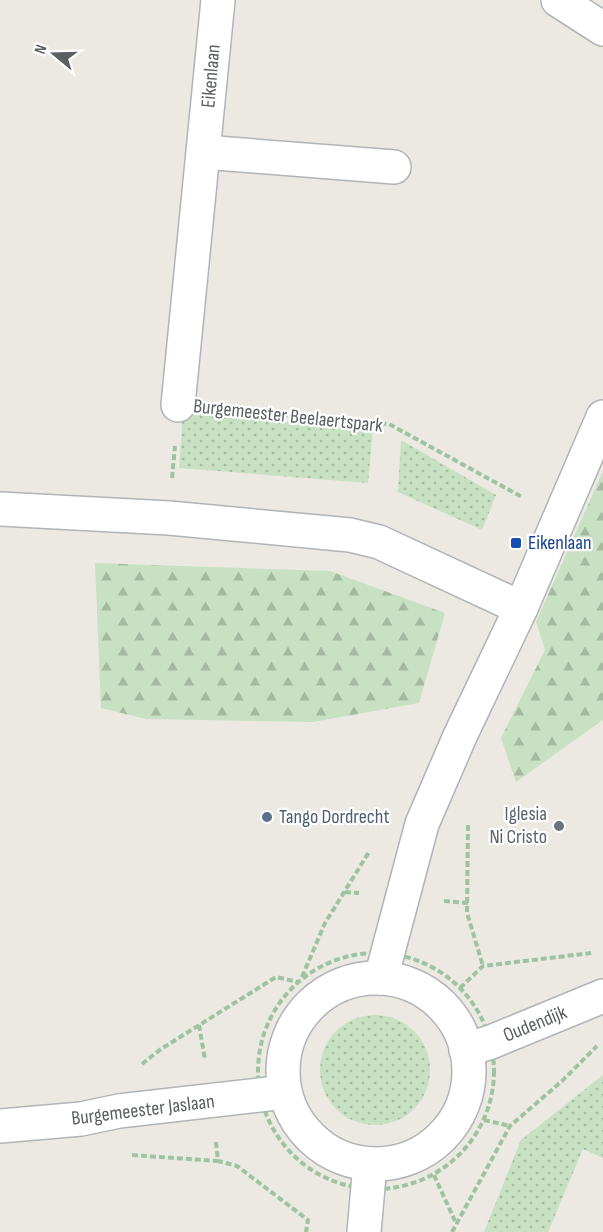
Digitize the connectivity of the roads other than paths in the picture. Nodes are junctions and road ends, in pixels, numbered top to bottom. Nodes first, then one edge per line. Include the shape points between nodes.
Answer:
1 (218, 0) edge
2 (558, 0) edge
3 (603, 29) edge
4 (204, 152) junction
5 (394, 167) dead end
6 (178, 405) road end
7 (603, 417) edge
8 (0, 509) edge
9 (521, 608) junction
10 (384, 965) junction
11 (603, 996) edge
12 (466, 1050) junction
13 (272, 1093) junction
14 (0, 1126) edge
15 (369, 1177) junction
16 (364, 1232) edge

1 - 4 street, Eikenlaan
2 - 3 street
4 - 5 street
4 - 6 street, Eikenlaan
7 - 9 street
8 - 9 street via 169,518 360,537 379,542
9 - 10 street via 422,824
10 - 12 street via 401,981 436,999 455,1022
10 - 13 street via 362,979 326,992 311,1004 290,1035 282,1072
11 - 12 street, Oudendijk
12 - 15 street via 468,1084 447,1131 420,1153 387,1164
13 - 14 street, Burgemeester Jaslaan
13 - 15 street via 291,1110 315,1142 350,1161
15 - 16 street

